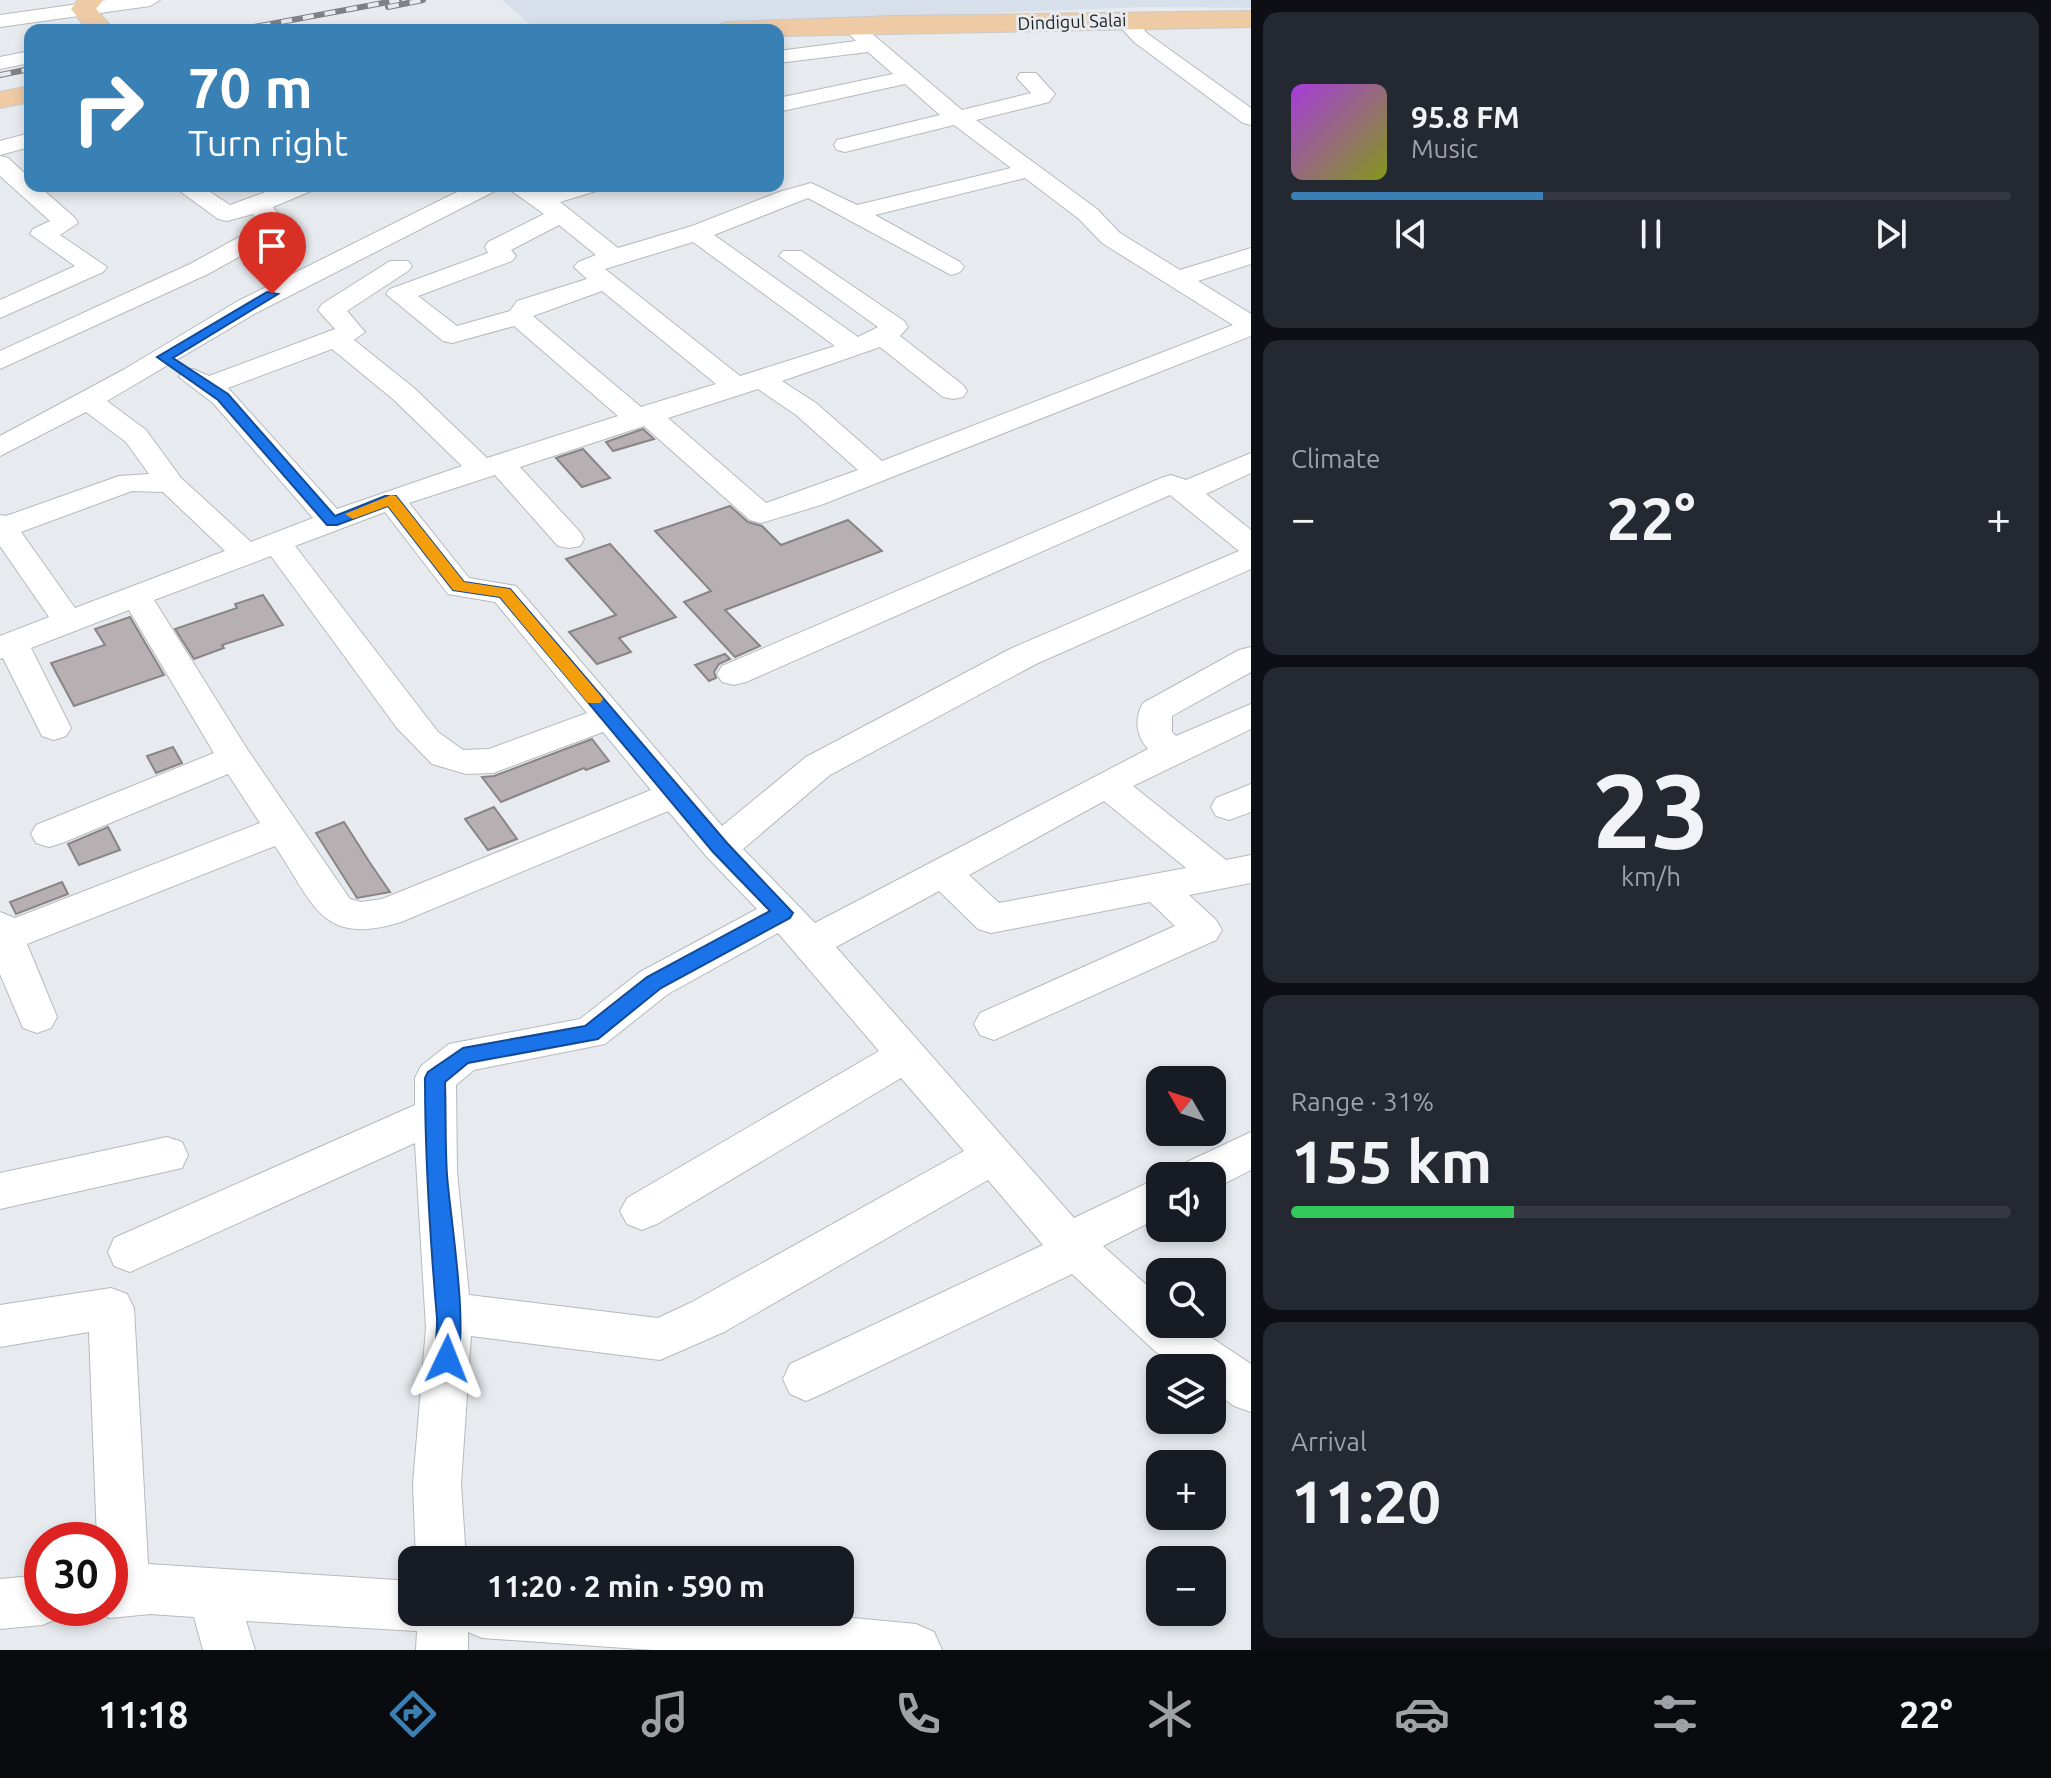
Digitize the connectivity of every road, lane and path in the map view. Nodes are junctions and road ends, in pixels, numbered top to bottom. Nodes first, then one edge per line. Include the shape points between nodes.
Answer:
1 (150, 0) edge
2 (87, 4) edge
3 (1251, 12) edge
4 (5, 16) edge
5 (1251, 19) edge
6 (1124, 20) junction
7 (98, 24) edge
8 (893, 24) junction
9 (850, 25) junction
10 (784, 28) edge
11 (871, 45) junction
12 (784, 56) edge
13 (24, 58) edge
14 (0, 63) edge
15 (908, 77) junction
16 (1028, 78) dead end
17 (24, 89) edge
18 (0, 93) edge
19 (24, 95) edge
20 (0, 100) edge
21 (784, 104) edge
22 (959, 118) junction
23 (1251, 118) edge
24 (24, 142) edge
25 (845, 145) dead end
26 (0, 148) edge
27 (0, 163) edge
28 (1029, 170) junction
29 (17, 182) edge
30 (784, 191) edge
31 (29, 192) edge
32 (194, 192) edge
33 (288, 192) edge
34 (475, 192) edge
35 (527, 192) edge
36 (578, 192) edge
37 (772, 192) edge
38 (259, 204) junction
39 (552, 208) junction
40 (852, 214) junction
41 (666, 219) dead end
42 (696, 233) junction
43 (593, 240) junction
44 (792, 256) dead end
45 (1251, 256) edge
46 (614, 257) junction
47 (399, 266) dead end
48 (951, 267) dead end
49 (1177, 279) junction
50 (605, 282) junction
51 (0, 310) edge
52 (519, 317) junction
53 (1251, 326) edge
54 (883, 336) junction
55 (335, 338) junction
56 (856, 347) junction
57 (163, 357) junction
58 (0, 361) edge
59 (747, 382) junction
60 (207, 386) junction
61 (953, 391) dead end
62 (89, 401) junction
63 (641, 415) junction
64 (0, 447) edge
65 (1251, 462) edge
66 (491, 466) junction
67 (878, 472) junction
68 (171, 484) junction
69 (1185, 492) junction
70 (391, 499) junction
71 (332, 522) junction
72 (1, 527) edge
73 (569, 539) dead end
74 (277, 543) junction
75 (1251, 545) edge
76 (247, 555) junction
77 (1251, 557) edge
78 (137, 598) junction
79 (69, 622) junction
80 (6, 646) edge
81 (1251, 658) edge
82 (734, 674) dead end
83 (1251, 715) edge
84 (609, 717) junction
85 (54, 728) dead end
86 (1172, 753) junction
87 (235, 758) junction
88 (1107, 784) junction
89 (675, 794) junction
90 (285, 828) junction
91 (49, 834) dead end
92 (720, 848) junction
93 (1235, 872) edge
94 (944, 873) junction
95 (1157, 887) junction
96 (796, 929) junction
97 (2, 932) edge
98 (37, 1017) dead end
99 (994, 1024) dead end
100 (904, 1056) junction
101 (436, 1114) junction
102 (1251, 1150) edge
103 (167, 1155) dead end
104 (993, 1156) junction
105 (1226, 1163) edge
106 (0, 1191) edge
107 (1146, 1204) edge
108 (642, 1211) dead end
109 (1072, 1246) junction
110 (130, 1252) dead end
111 (448, 1313) junction
112 (0, 1326) edge
113 (806, 1379) dead end
114 (1251, 1390) edge
115 (116, 1522) edge
116 (440, 1546) edge
117 (128, 1592) edge
118 (213, 1594) junction
119 (24, 1602) edge
120 (0, 1604) edge
121 (398, 1606) edge
122 (443, 1626) edge
123 (670, 1626) edge
124 (229, 1650) edge
125 (442, 1650) edge
126 (916, 1650) edge

1 - 2 street
2 - 4 street
2 - 7 main road
3 - 8 main road, Dindigul Salai via 1136,11
5 - 6 main road, Dindigul Salai
6 - 8 main road, Dindigul Salai
6 - 23 street
8 - 9 main road, Dindigul Salai
9 - 10 main road, Dindigul Salai
9 - 11 street
11 - 12 street
11 - 15 street
13 - 14 street
15 - 21 street
15 - 22 street
16 - 22 street via 1044,94 1041,97
17 - 18 main road
19 - 20 main road
22 - 25 street
22 - 28 street
24 - 26 street
27 - 29 street
28 - 40 street
28 - 49 street via 1111,238
30 - 40 street via 811,190
31 - 51 street via 66,223 42,234 94,267
32 - 38 street via 227,214
33 - 38 street
34 - 57 street via 247,307
35 - 39 street
36 - 39 street
37 - 42 street via 754,212
38 - 58 street via 275,227 199,269
39 - 43 street
39 - 52 street via 497,247 503,256 399,294 452,335
40 - 48 street
41 - 43 street
42 - 46 street
42 - 56 street
43 - 46 street
44 - 54 street via 895,327
45 - 49 street
46 - 50 street via 587,267
47 - 55 street via 331,310 352,332
49 - 53 street
50 - 52 street via 526,307
50 - 59 street
52 - 63 street
53 - 67 street
54 - 56 street
54 - 61 street
55 - 60 street
55 - 66 street
56 - 59 street
57 - 60 street
57 - 62 street
59 - 63 street
59 - 67 street via 806,409
60 - 71 street via 223,397
62 - 64 street
62 - 68 street via 136,436
63 - 66 street
63 - 67 street via 761,514
65 - 69 street
66 - 70 street
66 - 73 street
68 - 72 street via 129,482
68 - 76 street
69 - 75 street
69 - 82 street via 1171,484
70 - 71 street
70 - 84 street via 459,587 505,593
71 - 74 street
72 - 79 street
74 - 76 street
74 - 84 street via 430,746 446,757 474,765 493,761
76 - 78 street
77 - 92 street via 1024,656 818,766
78 - 79 street
78 - 87 street
79 - 80 street
80 - 85 street
81 - 86 street via 1155,711 1155,735
83 - 86 street
84 - 89 street
86 - 88 street
87 - 90 street
87 - 91 street
88 - 93 street
88 - 94 street
89 - 90 street via 388,912 361,918 337,909
89 - 92 street
90 - 97 street
92 - 96 street
93 - 95 street
94 - 95 street via 991,919
94 - 96 street
95 - 99 street via 1203,930
96 - 100 street
96 - 101 street via 654,983 591,1033 463,1056 435,1078
97 - 98 street
100 - 104 street
100 - 108 street
101 - 110 street
101 - 111 street
102 - 105 street
103 - 106 street
104 - 109 street
104 - 111 street via 660,1339
107 - 109 street
109 - 113 street
109 - 114 street via 1172,1337
111 - 116 street via 437,1484
112 - 115 street via 111,1308
117 - 118 street
118 - 121 street
118 - 124 street
119 - 120 street
122 - 125 street
123 - 126 street

